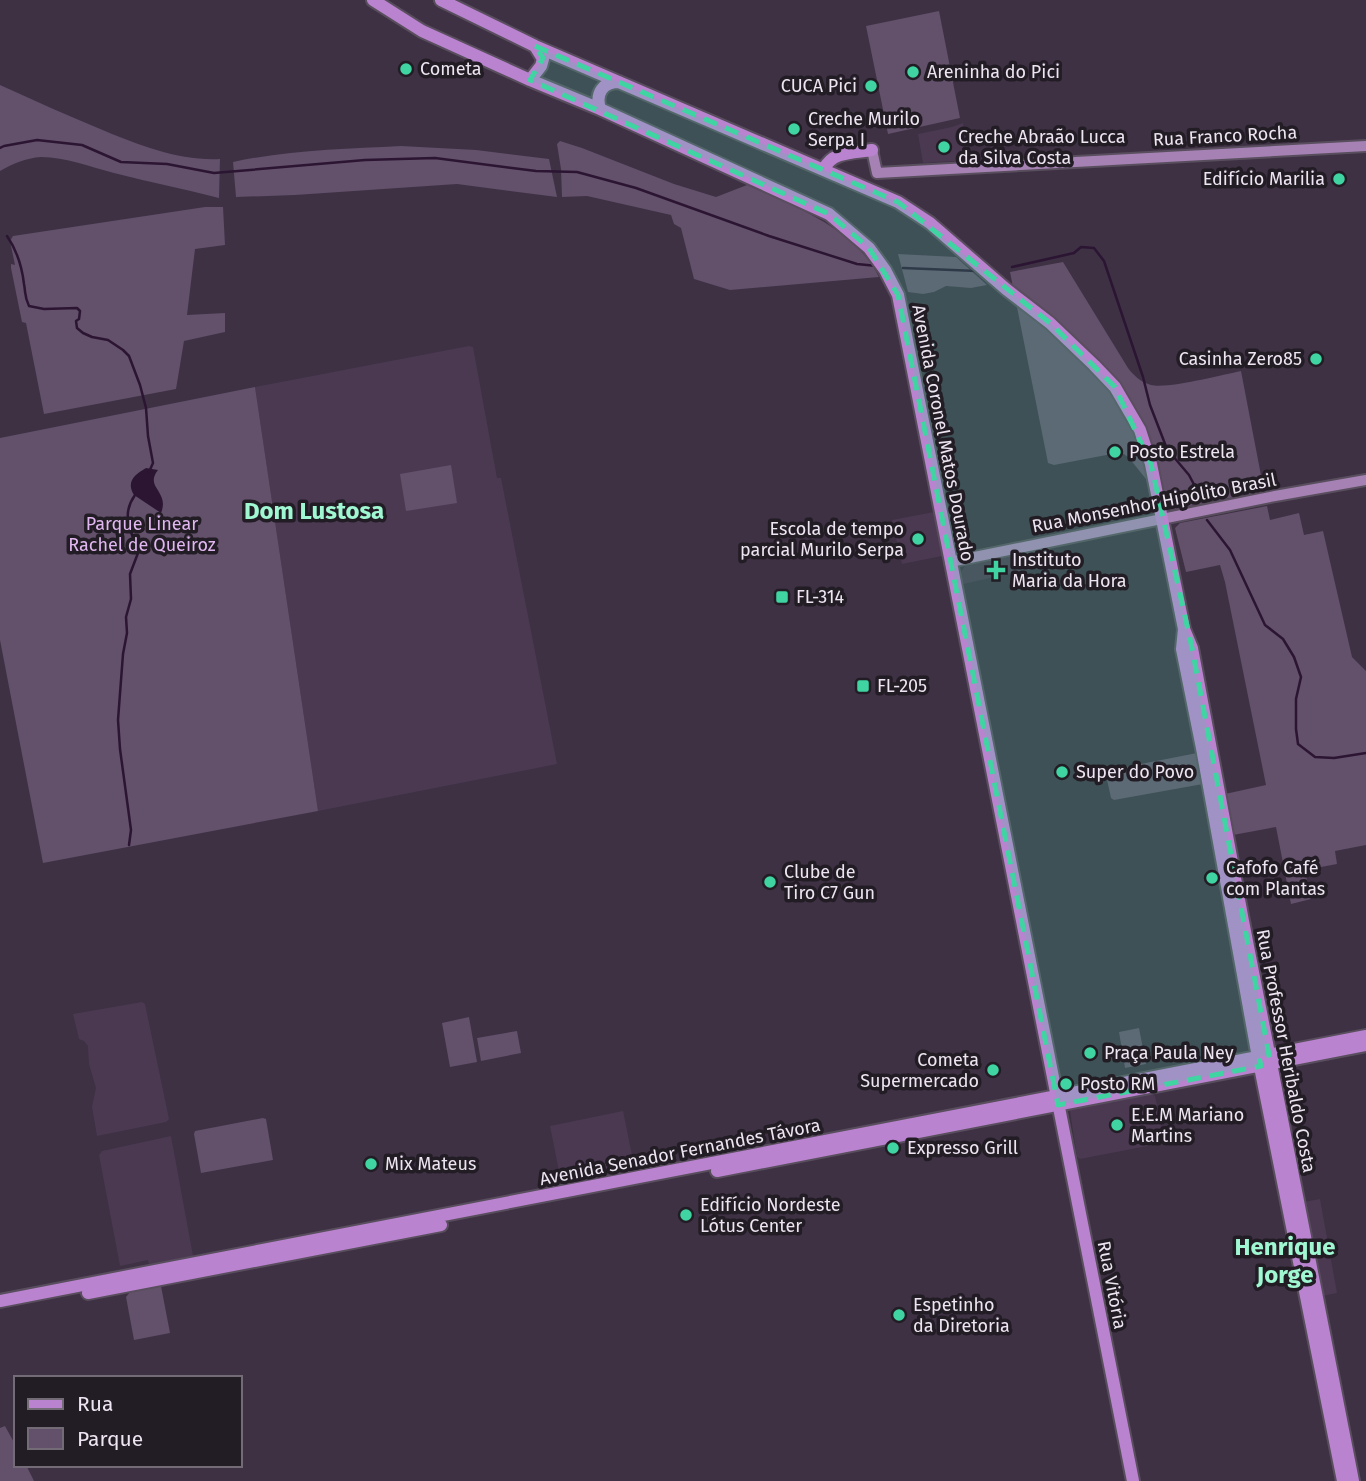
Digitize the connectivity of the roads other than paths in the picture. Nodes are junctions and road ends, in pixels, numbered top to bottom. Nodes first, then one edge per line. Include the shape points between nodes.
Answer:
1 (373, 0) edge
2 (441, 0) edge
3 (535, 46) junction
4 (530, 80) junction
5 (620, 82) junction
6 (600, 109) junction
7 (1366, 146) edge
8 (872, 150) joint
9 (824, 169) junction
10 (1366, 480) edge
11 (1163, 520) junction
12 (950, 562) junction
13 (1366, 1036) edge
14 (1366, 1045) edge
15 (1265, 1060) junction
16 (1058, 1101) junction
17 (1306, 1267) junction
18 (0, 1301) edge
19 (0, 1310) edge
20 (1133, 1481) edge
21 (1343, 1481) edge
22 (1353, 1481) edge

1 - 4 main road, Avenida Coronel Matos Dourado via 422,31
2 - 3 main road
3 - 4 main road via 543,60
3 - 5 main road
4 - 6 main road, Avenida Coronel Matos Dourado
5 - 6 main road via 600,91
5 - 9 main road
6 - 12 main road, Avenida Coronel Matos Dourado via 829,214 872,251 898,295
7 - 8 main road, Rua Franco Rocha via 877,173
8 - 9 main road via 836,156
9 - 11 main road, Rua Professor Heribaldo Costa via 898,202 930,223 1094,365 1115,387 1140,430
10 - 11 main road, Rua Monsenhor Hipólito Brasil
11 - 12 main road, Rua Monsenhor Hipólito Brasil
11 - 15 main road, Rua Professor Heribaldo Costa via 1184,629 1192,648
12 - 16 main road, Avenida Coronel Matos Dourado
13 - 15 main road, Avenida Senador Fernandes Távora
14 - 15 main road, Avenida Senador Fernandes Távora
15 - 16 main road, Avenida Senador Fernandes Távora
15 - 17 main road, Rua Professor Heribaldo Costa
16 - 18 main road, Avenida Senador Fernandes Távora
16 - 19 main road, Avenida Senador Fernandes Távora
16 - 20 main road, Rua Vitória
17 - 21 main road, Rua Professor Heribaldo Costa
17 - 22 main road, Rua Professor Heribaldo Costa

